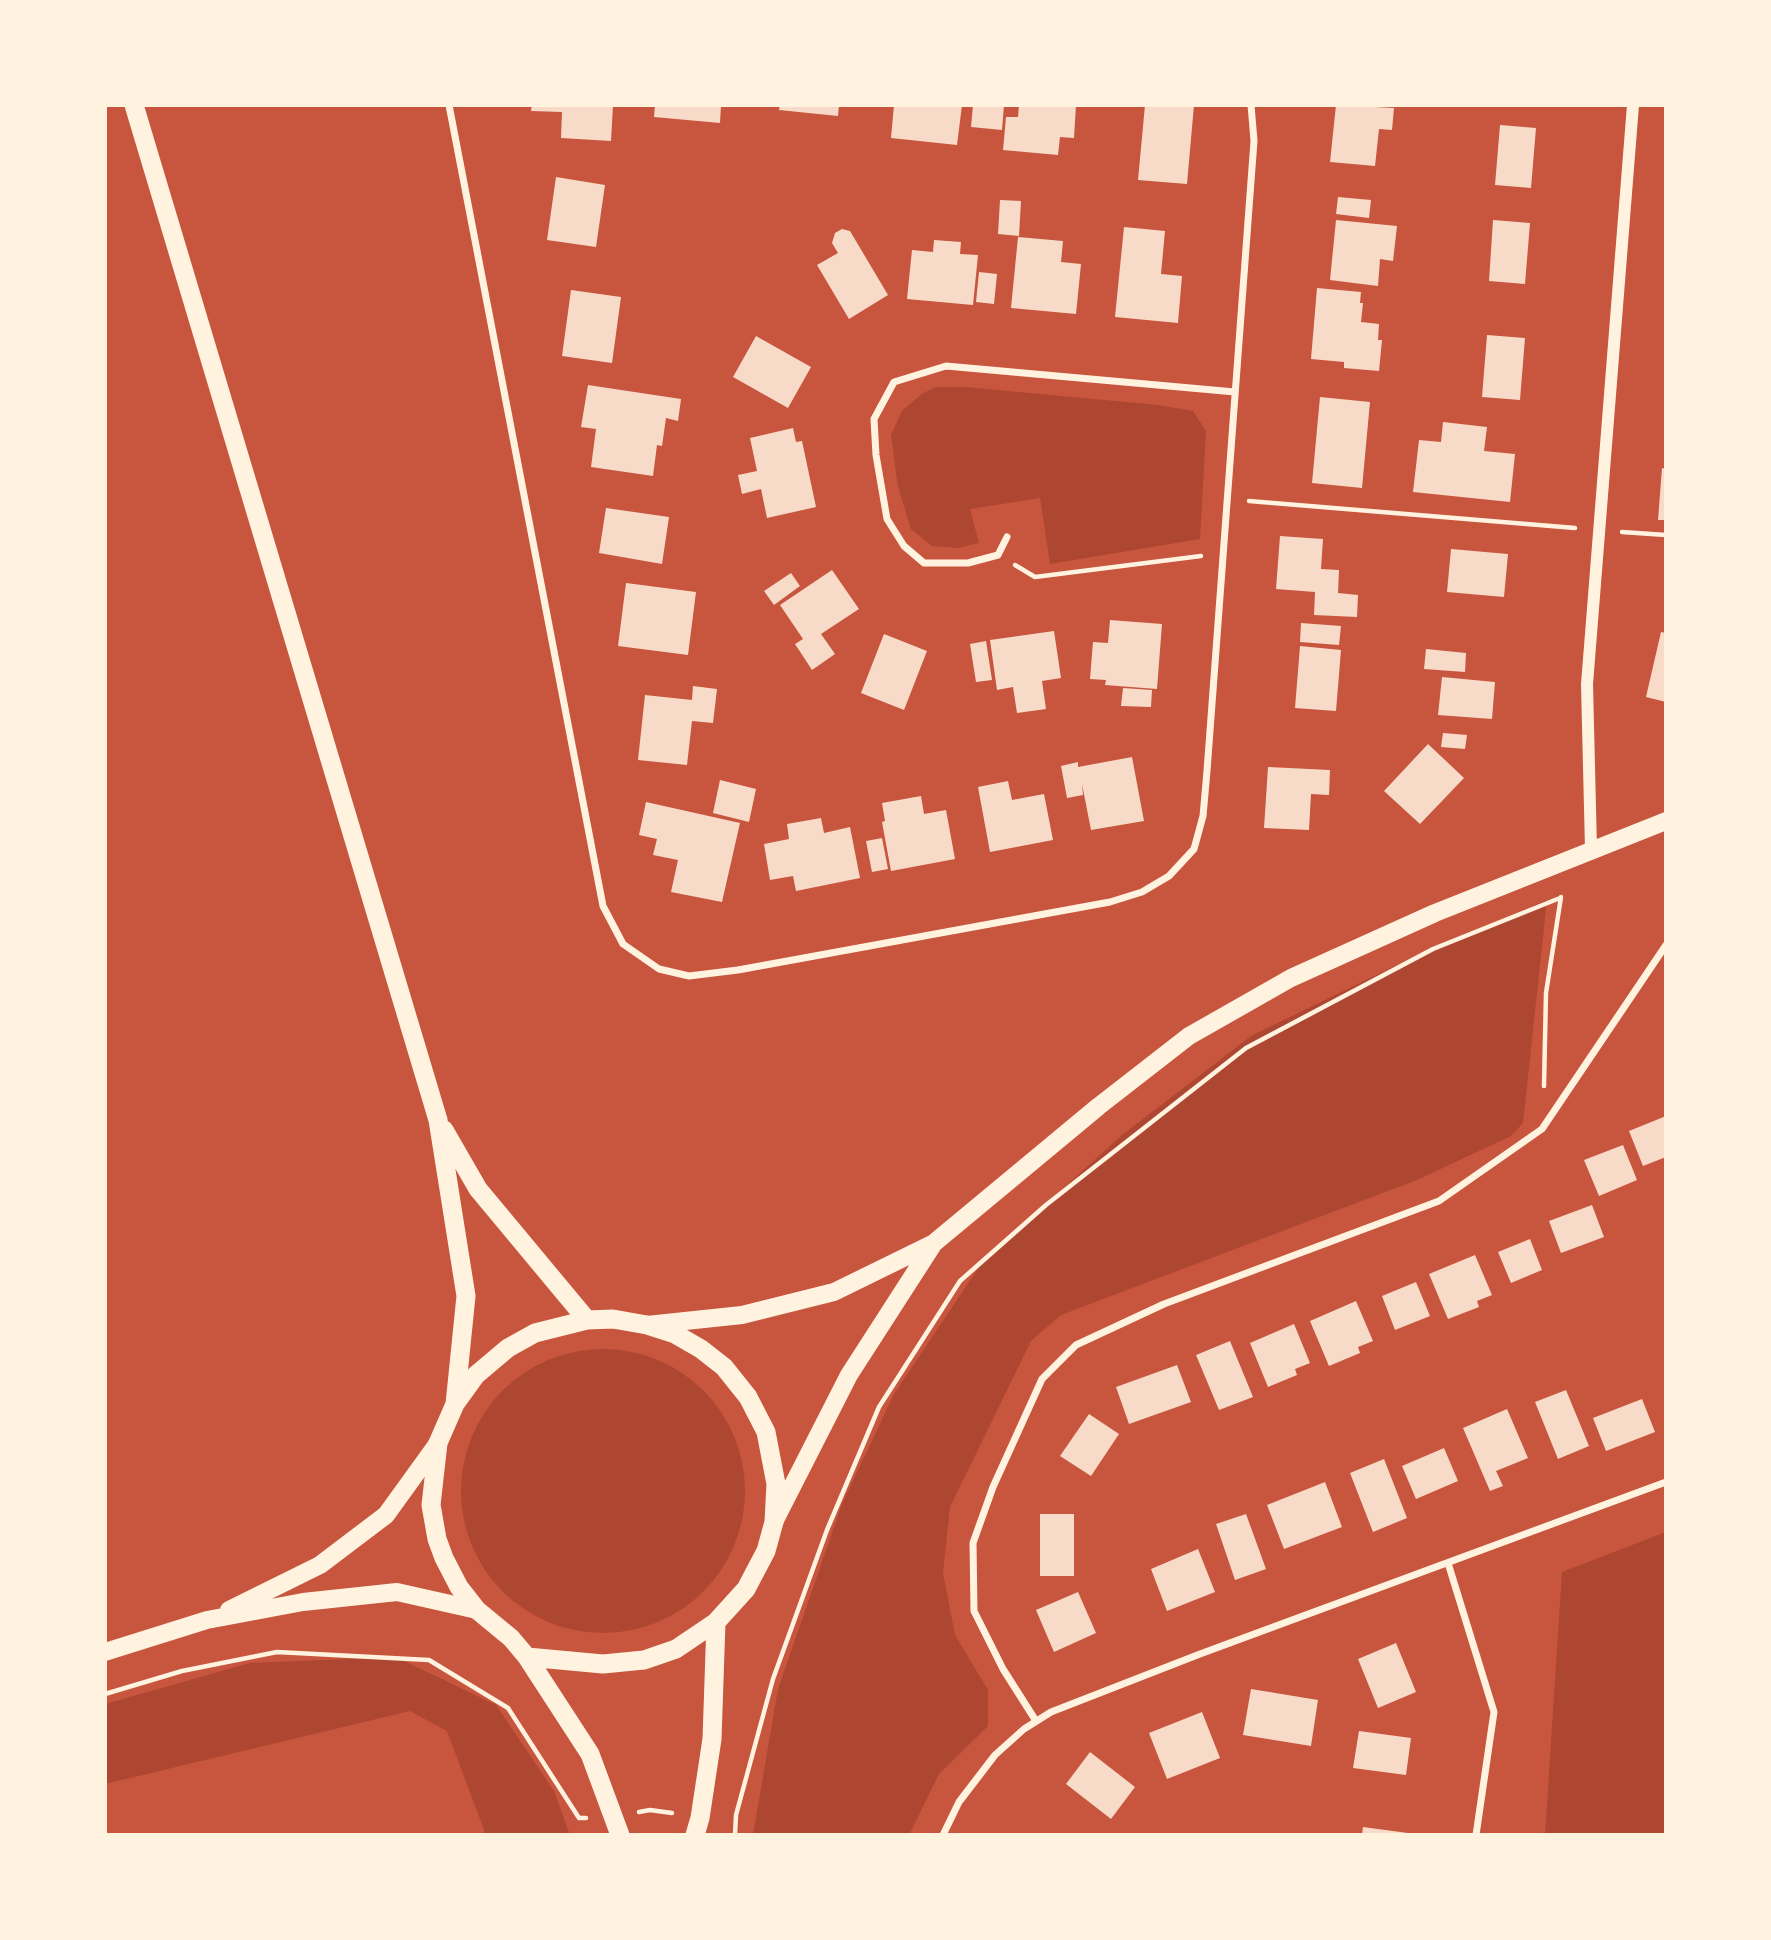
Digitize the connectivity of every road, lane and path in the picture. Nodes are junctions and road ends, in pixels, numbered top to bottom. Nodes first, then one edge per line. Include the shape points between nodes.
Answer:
1 (134, 105) edge
2 (449, 105) edge
3 (1251, 105) edge
4 (1633, 105) edge
5 (1235, 392) junction
6 (1227, 499) junction
7 (1601, 530) junction
8 (1666, 535) edge
9 (1007, 537) dead end
10 (1223, 553) junction
11 (998, 555) junction
12 (1666, 821) edge
13 (1591, 849) junction
14 (1566, 859) junction
15 (1560, 898) junction
16 (1666, 945) edge
17 (438, 1120) junction
18 (1542, 1129) junction
19 (934, 1243) junction
20 (587, 1320) junction
21 (647, 1325) junction
22 (455, 1404) junction
23 (438, 1443) junction
24 (1666, 1482) edge
25 (774, 1522) junction
26 (1448, 1563) junction
27 (477, 1610) junction
28 (207, 1620) junction
29 (716, 1622) junction
30 (105, 1652) edge
31 (527, 1657) junction
32 (105, 1694) edge
33 (1036, 1721) junction
34 (736, 1815) junction
35 (698, 1826) edge
36 (617, 1827) edge
37 (735, 1835) edge
38 (943, 1835) edge
39 (1476, 1835) edge

1 - 17 highway
2 - 10 street via 603,906 623,944 659,969 689,976 737,970 1110,901 1142,892 1169,876 1194,849 1203,816
3 - 5 street via 1254,141
4 - 7 street
5 - 6 street
5 - 11 street via 946,366 894,382 874,419 887,519 904,546 924,564 968,563
6 - 7 path
6 - 10 street
7 - 8 path
7 - 13 street via 1587,684
9 - 11 street
10 - 11 path via 1035,577
12 - 13 main road
13 - 14 main road
14 - 15 path
14 - 19 main road via 1291,978 1189,1037
15 - 18 path via 1546,993
15 - 34 path via 1433,949 1246,1048 1046,1205 960,1281 879,1407 827,1530 773,1679
16 - 18 street
17 - 20 highway via 478,1189
17 - 22 highway via 466,1296
18 - 33 street via 1439,1201 1164,1304 1076,1345 1042,1379 973,1543 974,1611
19 - 21 main road via 834,1292 742,1315
19 - 25 main road via 849,1375
20 - 21 highway
20 - 22 highway via 535,1333 508,1348 476,1375
21 - 25 highway via 701,1349 724,1367 748,1396 766,1432 776,1484
22 - 23 highway
23 - 27 highway via 431,1505 437,1539 459,1587
23 - 28 main road via 386,1515 320,1565
24 - 26 street
25 - 29 highway via 747,1589
26 - 33 street via 1199,1654
26 - 39 street via 1494,1712
27 - 28 main road via 397,1592 303,1602
27 - 31 highway
28 - 30 main road
29 - 31 highway via 676,1649 644,1660 603,1664
29 - 35 highway via 712,1739
31 - 36 highway via 590,1754
32 - 36 path via 182,1671 276,1652 429,1660 508,1708 579,1818
33 - 38 street via 995,1755 959,1802
34 - 35 path
34 - 37 path
35 - 36 path via 650,1810

